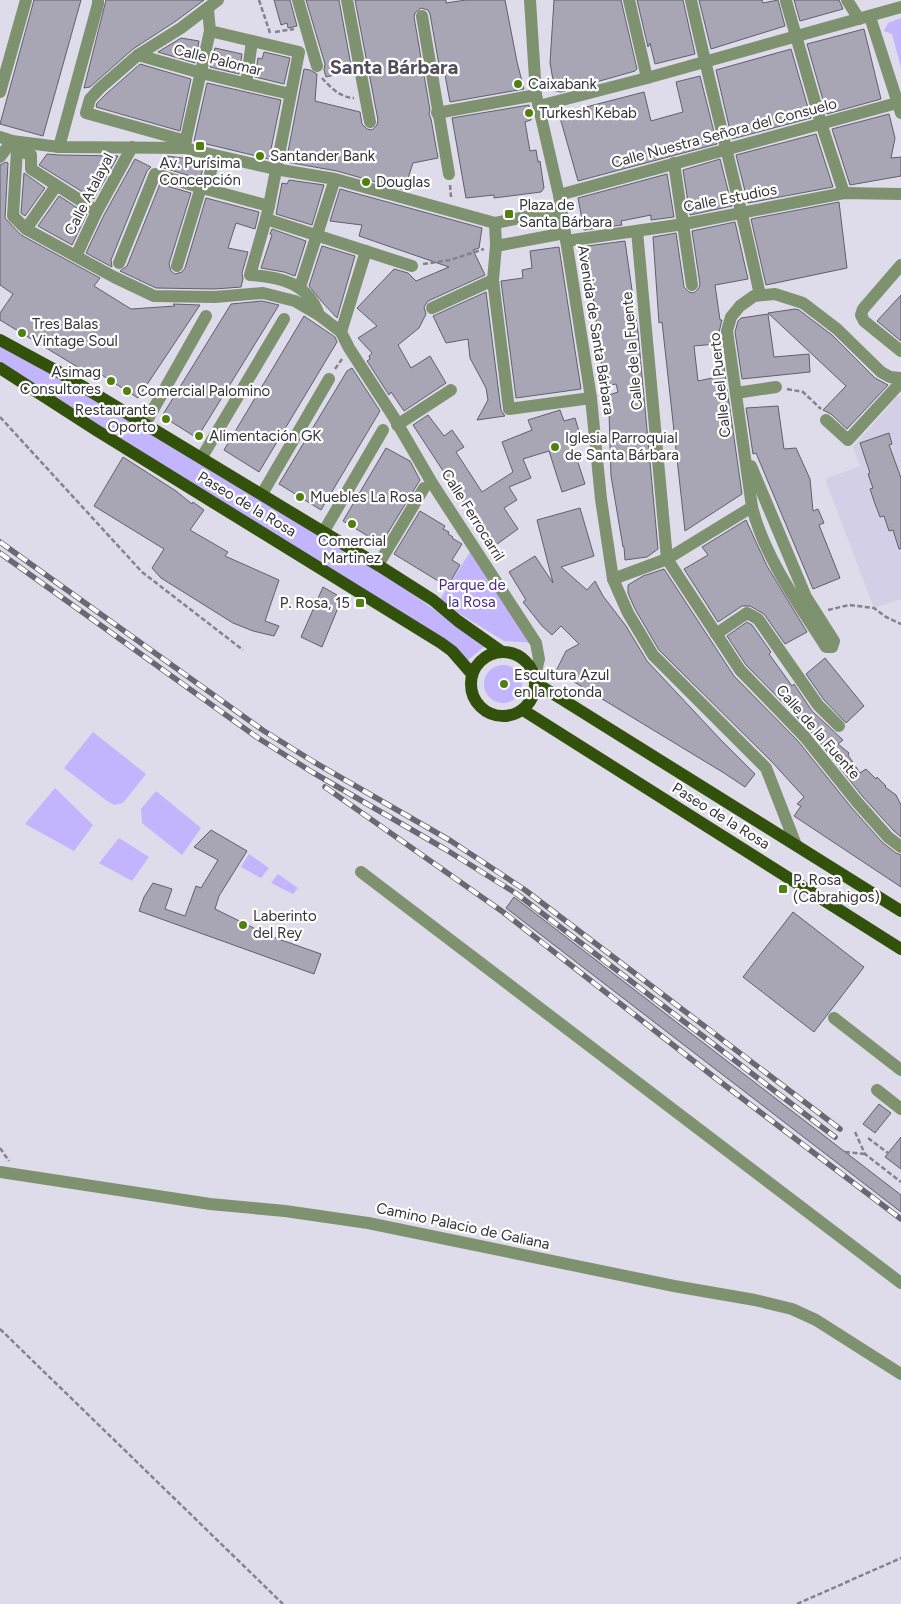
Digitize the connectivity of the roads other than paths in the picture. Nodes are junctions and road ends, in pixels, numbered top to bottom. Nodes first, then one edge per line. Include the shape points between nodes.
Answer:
1 (26, 0) edge
2 (98, 0) edge
3 (298, 0) edge
4 (347, 0) edge
5 (530, 0) edge
6 (629, 0) edge
7 (691, 0) edge
8 (847, 0) edge
9 (786, 1) edge
10 (213, 3) edge
11 (901, 7) edge
12 (422, 16) dead end
13 (865, 18) junction
14 (210, 31) junction
15 (797, 37) junction
16 (252, 41) junction
17 (138, 55) junction
18 (705, 62) junction
19 (317, 66) road end
20 (200, 73) junction
21 (648, 78) junction
22 (246, 84) junction
23 (0, 92) edge
24 (290, 94) junction
25 (537, 101) junction
26 (899, 108) edge
27 (438, 113) junction
28 (370, 122) dead end
29 (821, 124) junction
30 (10, 143) edge
31 (185, 145) junction
32 (59, 147) junction
33 (132, 147) junction
34 (726, 149) junction
35 (215, 156) junction
36 (0, 157) edge
37 (674, 163) junction
38 (275, 169) junction
39 (449, 174) road end
40 (335, 179) junction
41 (56, 186) junction
42 (204, 188) junction
43 (844, 193) junction
44 (901, 194) edge
45 (559, 195) junction
46 (269, 206) junction
47 (561, 210) junction
48 (97, 211) junction
49 (743, 212) junction
50 (266, 219) junction
51 (494, 223) junction
52 (684, 224) junction
53 (26, 229) junction
54 (637, 231) junction
55 (316, 235) junction
56 (565, 237) junction
57 (496, 246) junction
58 (366, 251) junction
59 (76, 256) junction
60 (119, 264) dead end
61 (901, 265) edge
62 (177, 266) dead end
63 (412, 266) road end
64 (493, 280) junction
65 (692, 284) dead end
66 (300, 287) junction
67 (760, 295) junction
68 (432, 308) dead end
69 (319, 315) junction
70 (206, 316) dead end
71 (284, 319) dead end
72 (341, 332) junction
73 (2, 339) edge
74 (901, 351) edge
75 (0, 368) edge
76 (329, 379) road end
77 (901, 380) edge
78 (776, 387) road end
79 (451, 390) dead end
80 (736, 393) junction
81 (591, 398) junction
82 (826, 420) road end
83 (740, 423) junction
84 (145, 424) junction
85 (398, 425) junction
86 (383, 430) dead end
87 (202, 457) junction
88 (424, 488) dead end
89 (262, 494) junction
90 (752, 507) junction
91 (324, 531) junction
92 (667, 559) junction
93 (378, 564) junction
94 (613, 579) junction
95 (716, 634) junction
96 (502, 652) junction
97 (472, 674) junction
98 (535, 680) junction
99 (523, 710) junction
100 (839, 726) dead end
101 (796, 844) junction
102 (901, 847) edge
103 (361, 872) dead end
104 (901, 911) edge
105 (901, 949) edge
106 (834, 1018) dead end
107 (901, 1070) edge
108 (877, 1090) dead end
109 (901, 1109) edge
110 (0, 1172) edge
111 (901, 1283) edge
112 (901, 1374) edge

1 - 23 street
2 - 32 street
3 - 19 street
4 - 28 street
5 - 25 street, Avenida de Santa Bárbara
6 - 21 street
7 - 18 street
8 - 13 street
9 - 15 street
10 - 14 street
10 - 17 street
11 - 13 street
12 - 27 street
13 - 15 street
13 - 26 street
14 - 16 street
14 - 20 street
15 - 18 street
15 - 29 street
16 - 22 street
16 - 24 street via 299,52
17 - 20 street, Calle Palomar
17 - 31 street via 90,99 86,113
18 - 21 street
18 - 34 street
20 - 22 street, Calle Palomar
20 - 31 street
21 - 25 street
22 - 24 street, Calle Palomar
24 - 38 street
25 - 27 street
25 - 45 street, Avenida de Santa Bárbara
26 - 29 street, Calle Nuestra Señora del Consuelo
27 - 39 street
29 - 34 street, Calle Nuestra Señora del Consuelo
29 - 43 street
30 - 32 street
30 - 36 street
30 - 41 street via 31,155 31,169
30 - 53 street, Calle Ferrocarril via 13,216
31 - 33 street
31 - 35 street
32 - 33 street
33 - 48 street, Calle Atalayal
34 - 37 street, Calle Nuestra Señora del Consuelo
34 - 49 street
35 - 38 street
35 - 42 street
37 - 45 street, Calle Nuestra Señora del Consuelo
37 - 52 street
38 - 40 street
38 - 46 street
40 - 51 street
40 - 55 street
41 - 48 street
41 - 53 street
42 - 46 street
42 - 60 street via 155,174
42 - 62 street
43 - 44 street, Calle Estudios
43 - 49 street, Calle Estudios
45 - 47 street, Avenida de Santa Bárbara
46 - 50 street
47 - 51 street
47 - 56 street, Avenida de Santa Bárbara
48 - 59 street, Calle Atalayal
49 - 52 street, Calle Estudios
49 - 67 street
50 - 55 street
50 - 66 street, Calle Ferrocarril via 250,276 272,276
51 - 57 street
52 - 54 street, Calle Estudios
52 - 65 street
53 - 59 street, Calle Ferrocarril
54 - 56 street, Calle Estudios
54 - 92 street, Calle de la Fuente
55 - 58 street
55 - 66 street
56 - 57 street
56 - 81 street, Avenida de Santa Bárbara
57 - 64 street
58 - 63 street
58 - 72 street
59 - 69 street, Calle Ferrocarril via 154,296 216,297 263,293 295,301
61 - 74 street via 861,315
64 - 68 street
64 - 81 street via 510,409
66 - 69 street, Calle Ferrocarril via 316,305
67 - 77 street via 776,294 803,303 837,329 881,372
67 - 80 street, Calle del Puerto via 740,306 731,317 727,331
69 - 72 street, Calle Ferrocarril
70 - 84 street
71 - 87 street, Paseo de la Rosa
72 - 85 street, Calle Ferrocarril
73 - 84 main road, Paseo de la Rosa
75 - 97 main road, Paseo de la Rosa via 441,643
76 - 89 street, Paseo de la Rosa
77 - 82 street via 848,440
78 - 80 street
79 - 85 street
80 - 83 street, Calle del Puerto
81 - 94 street, Avenida de Santa Bárbara
83 - 90 street, Calle del Puerto
83 - 90 street, Calle del Puerto via 750,464 806,597 834,641 832,646 826,647 785,582 758,528
84 - 87 main road, Paseo de la Rosa
85 - 98 street, Calle Ferrocarril via 536,643 539,659
86 - 91 street
87 - 89 main road, Paseo de la Rosa
88 - 93 street
89 - 91 main road, Paseo de la Rosa
90 - 92 street
91 - 93 main road, Paseo de la Rosa
92 - 94 street
92 - 95 street, Calle de la Fuente
93 - 96 main road, Paseo de la Rosa
94 - 101 street, Avenida de Santa Bárbara via 628,613 653,655 766,768
95 - 100 street, Calle de la Fuente via 747,613 758,619 818,705
95 - 102 street, Calle de la Fuente via 740,670 804,736 856,802
96 - 97 main road via 487,656
96 - 98 main road, Paseo de la Rosa via 511,652 526,661
97 - 99 main road via 470,686 473,697 489,714 507,716
98 - 99 main road via 532,698
98 - 101 main road, Paseo de la Rosa
99 - 105 main road, Paseo de la Rosa
101 - 104 main road, Paseo de la Rosa
103 - 111 street
106 - 107 street
108 - 109 street
110 - 112 street, Camino Palacio de Galiana via 210,1204 368,1223 755,1300 792,1309 816,1320

